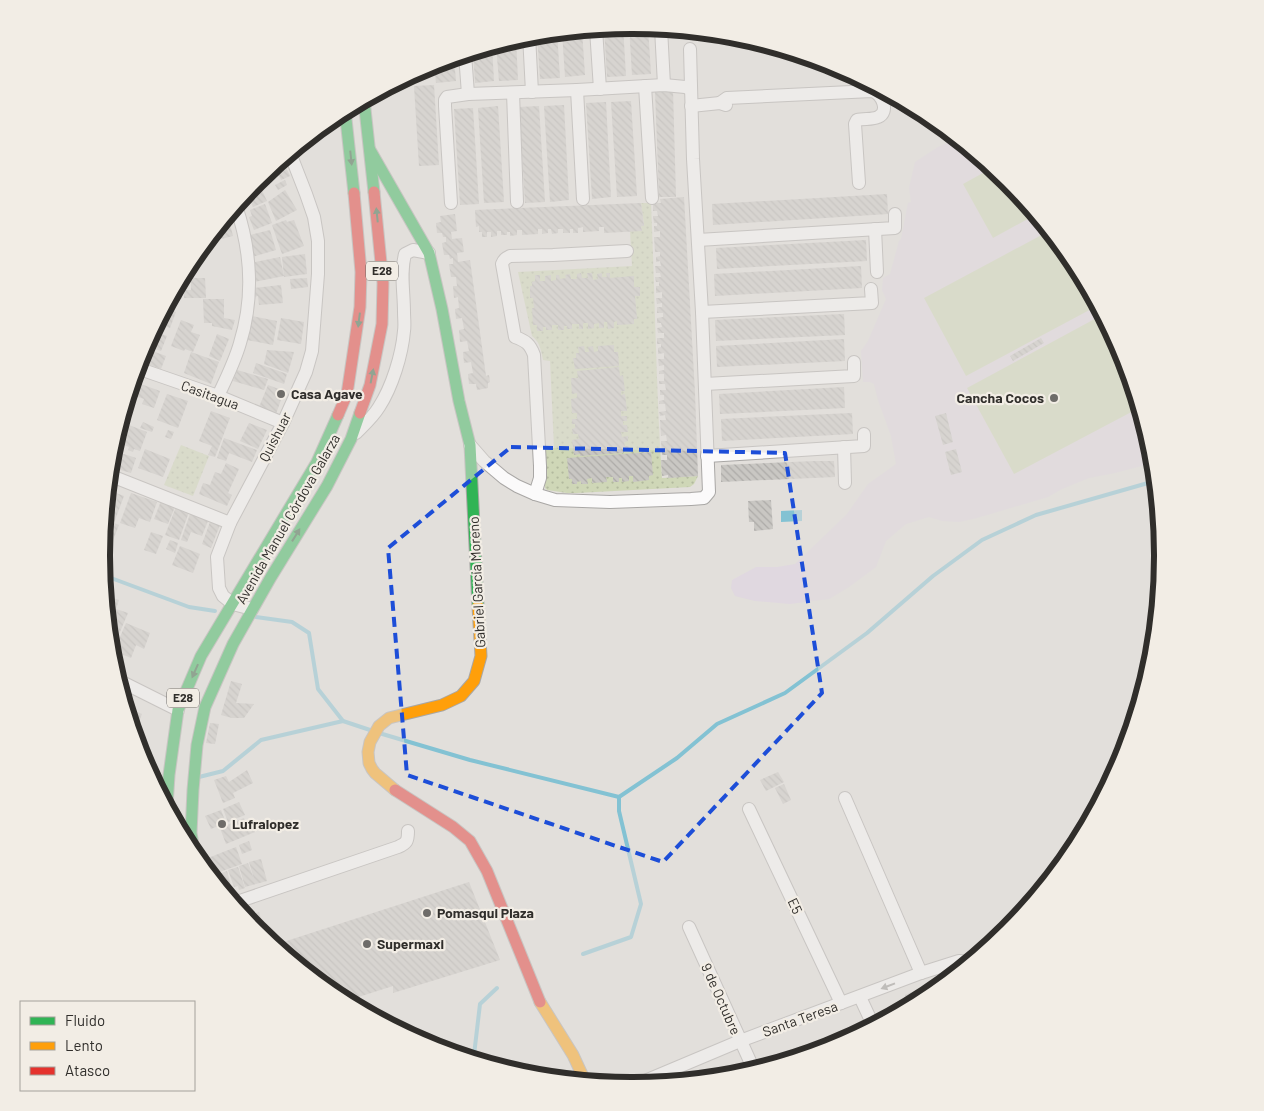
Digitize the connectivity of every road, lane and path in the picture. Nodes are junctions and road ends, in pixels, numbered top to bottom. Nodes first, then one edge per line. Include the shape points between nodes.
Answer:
1 (596, 35) edge
2 (661, 35) edge
3 (529, 44) edge
4 (690, 49) dead end
5 (466, 60) edge
6 (664, 85) junction
7 (645, 86) junction
8 (600, 89) junction
9 (577, 90) junction
10 (690, 90) junction
11 (532, 92) junction
12 (513, 93) junction
13 (468, 94) junction
14 (878, 96) edge
15 (880, 97) edge
16 (691, 106) junction
17 (365, 108) edge
18 (346, 119) edge
19 (370, 150) junction
20 (292, 159) edge
21 (859, 183) dead end
22 (652, 198) dead end
23 (584, 199) dead end
24 (451, 202) dead end
25 (518, 202) dead end
26 (238, 213) edge
27 (895, 214) dead end
28 (875, 229) junction
29 (698, 240) junction
30 (627, 251) dead end
31 (429, 253) junction
32 (877, 272) dead end
33 (871, 289) dead end
34 (702, 312) junction
35 (854, 362) dead end
36 (145, 371) edge
37 (705, 384) junction
38 (218, 396) junction
39 (283, 423) junction
40 (864, 434) dead end
41 (351, 439) junction
42 (470, 446) junction
43 (844, 447) junction
44 (707, 456) junction
45 (116, 478) edge
46 (845, 483) dead end
47 (535, 494) junction
48 (230, 523) junction
49 (254, 566) junction
50 (271, 577) junction
51 (233, 604) junction
52 (252, 609) junction
53 (126, 684) edge
54 (178, 710) junction
55 (168, 793) edge
56 (845, 798) dead end
57 (749, 809) dead end
58 (408, 831) dead end
59 (191, 834) edge
60 (241, 901) edge
61 (689, 927) dead end
62 (960, 961) edge
63 (921, 973) junction
64 (860, 997) junction
65 (841, 1003) junction
66 (870, 1019) edge
67 (740, 1041) junction
68 (751, 1063) edge
69 (582, 1075) edge
70 (656, 1076) edge

1 - 8 street
2 - 6 street
3 - 11 street
4 - 10 street
5 - 13 street
6 - 7 street
6 - 10 street
7 - 8 street
7 - 22 street
8 - 9 street
9 - 11 street
9 - 23 street
10 - 16 street
11 - 12 street
12 - 13 street
12 - 25 street
13 - 24 street via 445,100
14 - 16 street via 870,99
15 - 21 street via 883,113 877,118 857,120 855,124
16 - 29 street
17 - 19 main road, Avenida Manuel Córdova Galarza / E28
18 -> 49 main road, Avenida Manuel Córdova Galarza / E28 via 361,272 360,307 347,394 317,462
19 - 31 main road, Gabriel García Moreno
41 -> 19 main road, Avenida Manuel Córdova Galarza / E28 via 370,386 382,324 383,283
20 - 39 street, Quishuar via 314,217 318,274 312,351
26 - 38 street via 247,252 248,310 240,344
27 - 28 street via 895,228
28 - 29 street
28 - 32 street
29 - 34 street
30 - 47 street via 510,256 503,261 515,337 531,346 534,356 540,466
31 - 41 street via 413,250 406,254 402,276 404,331 397,366 378,409
31 - 42 main road, Gabriel García Moreno
33 - 34 street via 872,302
34 - 37 street
35 - 37 street via 854,376
36 - 38 street, Casitagua
37 - 44 street
38 - 39 street, Casitagua
39 - 48 street, Quishuar
40 - 43 street via 864,446
50 -> 41 main road, Avenida Manuel Córdova Galarza / E28 via 327,486
42 - 47 street via 504,478
42 - 69 main road, Gabriel García Moreno via 481,656 474,681 461,696 450,702 389,718 372,736 368,756 372,769 392,788 470,841 488,871 540,1005
43 - 44 street
43 - 46 street
44 - 47 street via 708,492 704,498 610,502 555,500
45 - 48 street
48 - 51 street, Quishuar via 217,557 219,588
49 - 50 main road via 260,575
49 - 51 main road, Avenida Manuel Córdova Galarza / E28
50 - 52 main road, Avenida Manuel Córdova Galarza / E28
51 - 52 street
51 -> 54 main road, Avenida Manuel Córdova Galarza / E28 via 201,656
52 - 59 main road, Avenida Manuel Córdova Galarza / E28 via 205,707 197,745
53 - 54 street
54 - 55 main road, Avenida Manuel Córdova Galarza / E28
56 - 63 street
57 - 65 street, E5
58 - 60 street via 406,843 398,847
61 - 67 street, 9 de Octubre
62 - 63 street, Santa Teresa
63 -> 64 street, Santa Teresa
64 - 65 street, Santa Teresa
64 - 66 street
65 - 67 street, Santa Teresa
67 - 68 street, 9 de Octubre
67 - 70 street, Santa Teresa

